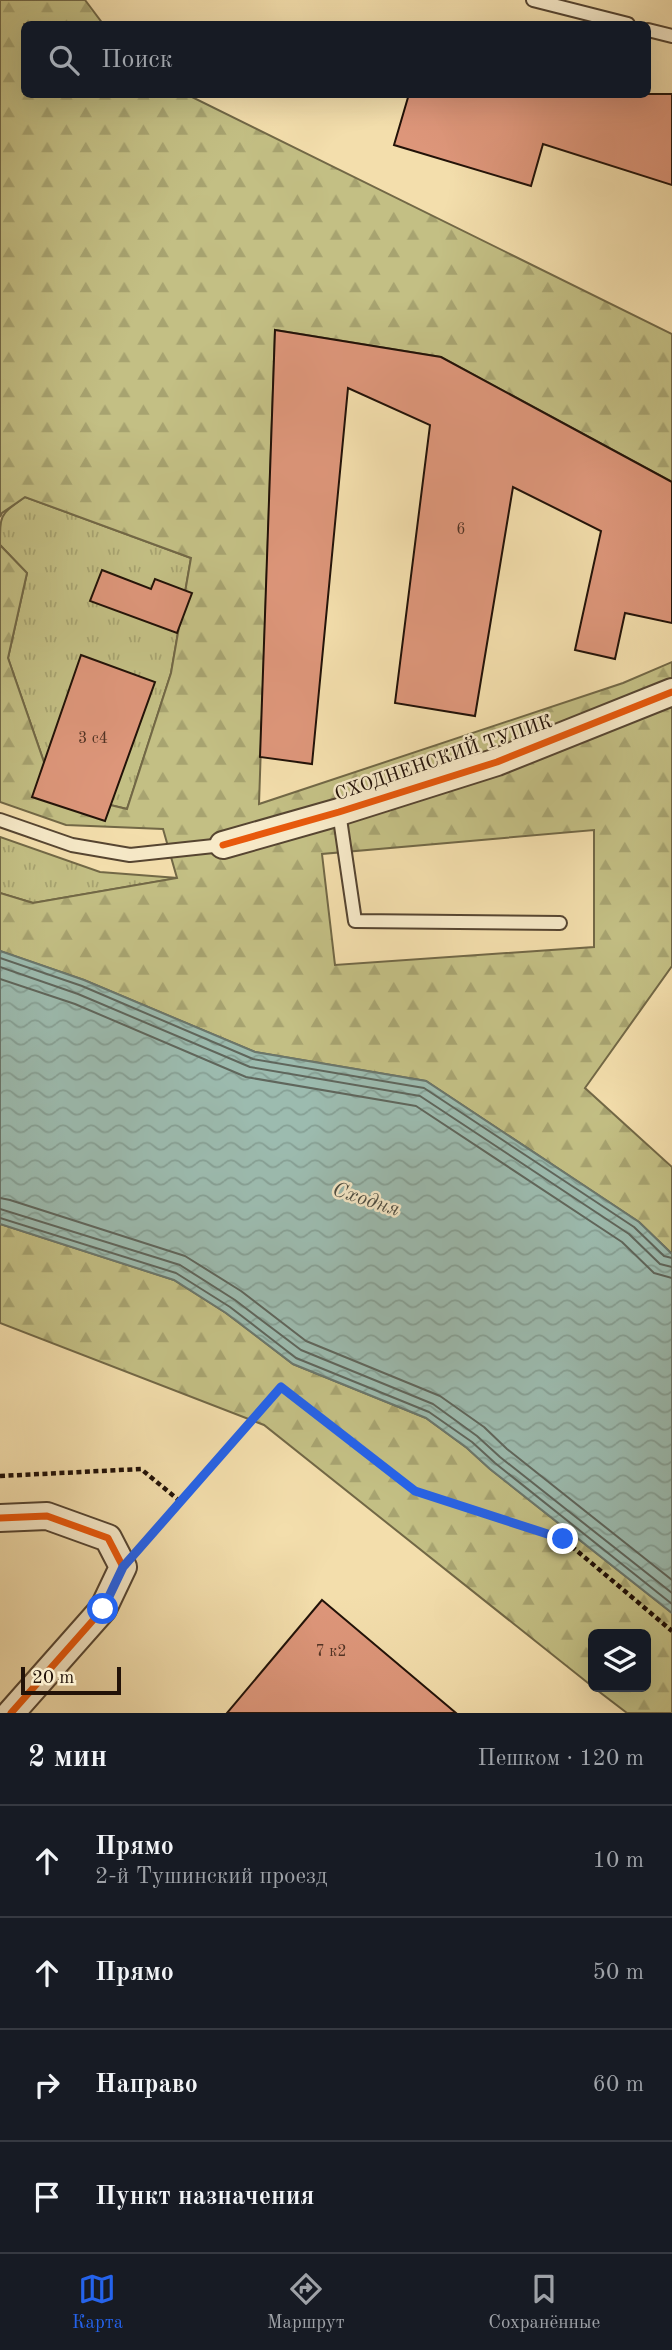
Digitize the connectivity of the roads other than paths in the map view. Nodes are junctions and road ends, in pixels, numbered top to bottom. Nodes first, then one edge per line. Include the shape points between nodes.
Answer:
1 (533, 0) edge
2 (616, 21) edge
3 (651, 31) edge
4 (672, 36) edge
5 (672, 692) edge
6 (339, 812) junction
7 (0, 820) edge
8 (223, 845) joint
9 (559, 923) dead end
10 (0, 1518) edge
11 (11, 1713) edge

1 - 2 lane
3 - 4 lane
5 - 6 street, СХОДНЕНСКИЙ ТУПИК via 497,762
6 - 8 street, СХОДНЕНСКИЙ ТУПИК
6 - 9 lane via 355,921
7 - 8 lane via 72,845 130,855
10 - 11 street via 47,1516 108,1538 123,1567 103,1609

